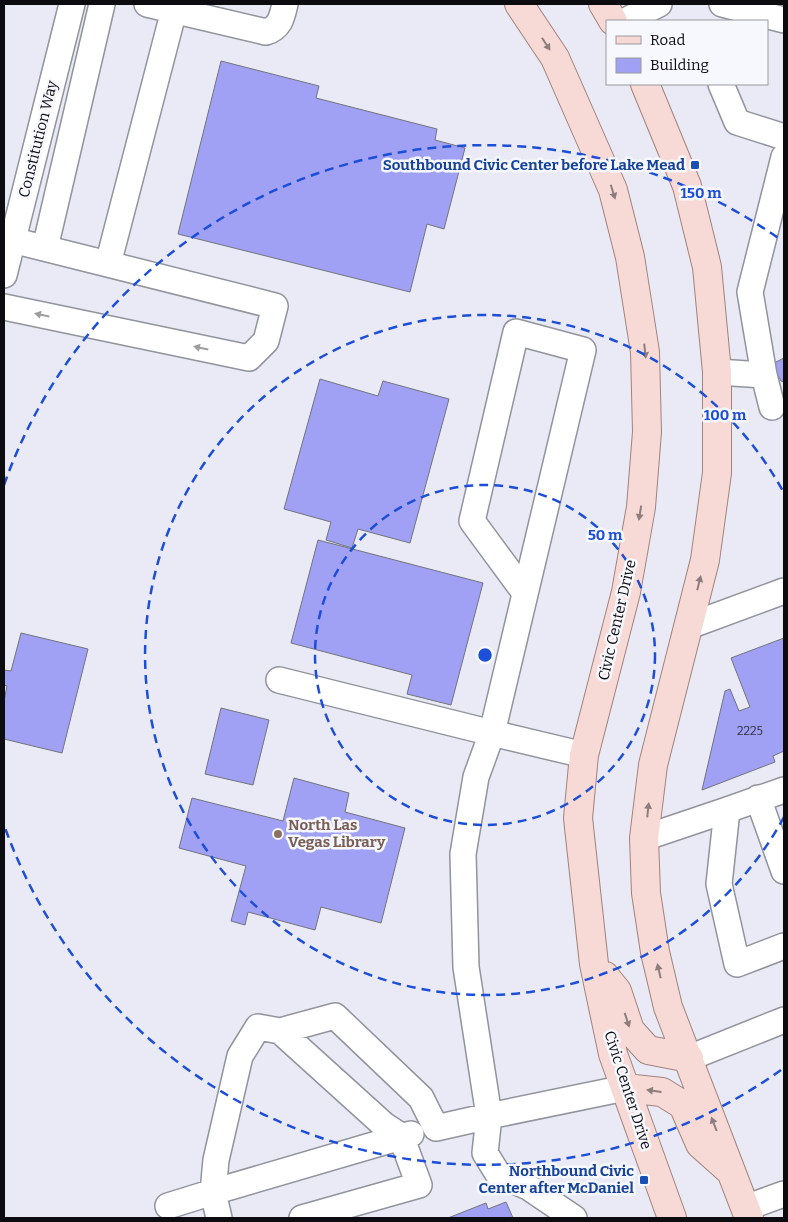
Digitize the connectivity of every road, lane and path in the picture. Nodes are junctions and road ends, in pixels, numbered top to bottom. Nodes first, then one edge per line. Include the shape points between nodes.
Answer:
1 (72, 4) edge
2 (102, 4) edge
3 (147, 4) edge
4 (285, 4) edge
5 (519, 4) edge
6 (604, 4) edge
7 (659, 4) edge
8 (722, 4) edge
9 (174, 10) junction
10 (612, 20) edge
11 (627, 20) edge
12 (784, 20) edge
13 (645, 85) edge
14 (721, 85) edge
15 (784, 137) edge
16 (784, 157) edge
17 (12, 240) junction
18 (45, 248) junction
19 (108, 264) junction
20 (4, 274) edge
21 (4, 308) edge
22 (716, 372) junction
23 (764, 375) junction
24 (772, 407) dead end
25 (784, 591) edge
26 (525, 593) junction
27 (689, 626) junction
28 (279, 680) dead end
29 (492, 733) junction
30 (584, 755) junction
31 (784, 790) edge
32 (758, 798) junction
33 (727, 810) junction
34 (644, 838) junction
35 (784, 871) edge
36 (784, 946) edge
37 (594, 964) junction
38 (784, 1020) edge
39 (280, 1031) junction
40 (689, 1058) junction
41 (625, 1088) junction
42 (489, 1116) junction
43 (436, 1128) junction
44 (402, 1136) junction
45 (732, 1174) junction
46 (213, 1192) junction
47 (784, 1194) edge
48 (168, 1206) dead end
49 (747, 1213) edge
50 (219, 1218) edge
51 (302, 1218) edge
52 (574, 1218) edge
53 (672, 1218) edge

1 - 17 street, Constitution Way
2 - 18 street
3 - 9 street
4 - 9 street via 281,21 266,32
5 -> 30 main road, Civic Center Drive via 555,58 613,190 630,257 646,352 647,432 641,507 626,592
6 - 10 main road
7 - 11 street
8 - 12 street
9 - 19 street
13 - 22 main road via 687,186 707,267
14 - 15 street via 738,122
16 - 23 street via 750,292
17 - 18 street
17 - 20 street, Constitution Way
18 - 19 street
19 -> 21 street via 275,306 266,341 249,358
22 - 23 street
27 -> 22 main road via 705,560 717,473
23 - 24 street
25 - 27 street
26 - 26 street via 583,350 516,332 472,522
26 - 29 street
34 -> 27 main road via 653,765
28 - 29 street
29 - 30 street
29 - 42 street via 476,776 463,854 466,967
30 - 37 main road, Civic Center Drive via 578,818
31 - 32 street
32 - 33 street
32 - 35 street
33 - 34 street
33 - 36 street via 719,884 737,964
40 -> 34 main road via 668,1007 655,952 646,893
37 -> 40 main road via 617,991 630,1030 648,1050
37 - 41 main road, Civic Center Drive via 613,1054
38 - 40 street
39 - 43 street via 335,1016 421,1098
39 - 44 street via 384,1125
39 - 46 street via 258,1028 240,1056 216,1160
45 -> 40 main road
41 - 42 street
45 -> 41 main road via 700,1144 683,1105 662,1092
41 - 53 main road, Civic Center Drive
42 - 43 street
42 - 52 street via 485,1153 498,1174 528,1187
43 - 44 street
44 - 46 street
44 - 51 street via 419,1185
45 - 49 main road
46 - 48 street
46 - 50 street
47 - 49 street

